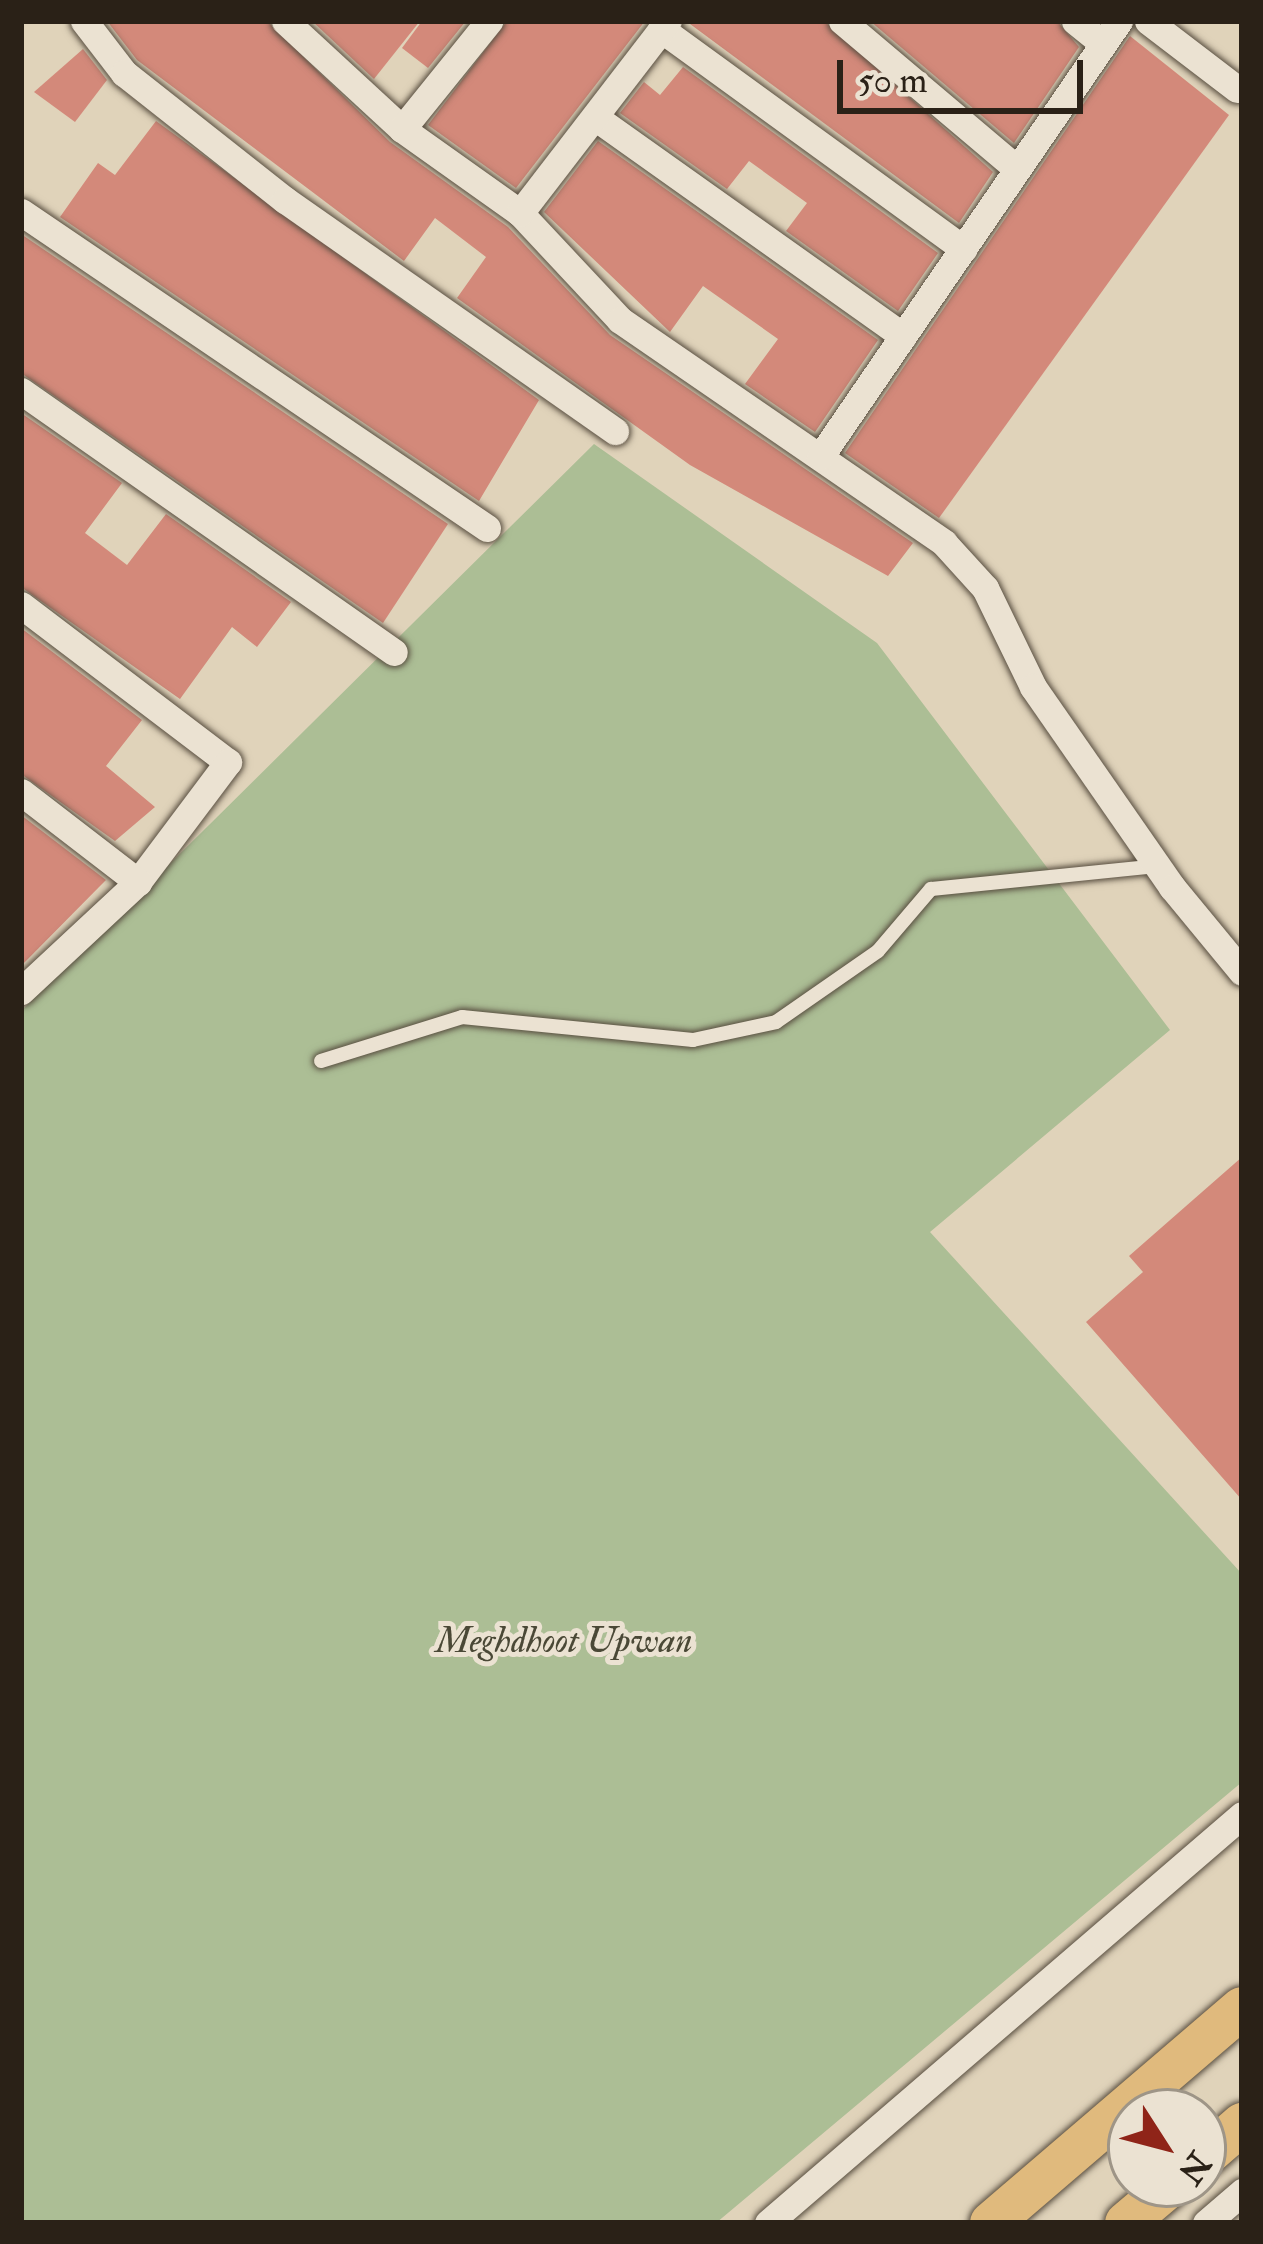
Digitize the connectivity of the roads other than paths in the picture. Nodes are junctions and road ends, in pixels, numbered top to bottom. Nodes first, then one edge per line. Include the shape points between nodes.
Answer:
1 (84, 21) edge
2 (285, 21) edge
3 (489, 21) edge
4 (842, 21) edge
5 (1075, 21) edge
6 (1148, 21) edge
7 (665, 25) edge
8 (1110, 32) edge
9 (1237, 89) dead end
10 (598, 120) junction
11 (403, 129) junction
12 (1017, 169) junction
13 (21, 212) edge
14 (520, 213) junction
15 (964, 249) junction
16 (903, 336) junction
17 (21, 391) edge
18 (615, 431) dead end
19 (820, 458) junction
20 (487, 528) dead end
21 (21, 605) edge
22 (394, 652) dead end
23 (21, 792) edge
24 (1164, 877) junction
25 (138, 882) junction
26 (1242, 971) edge
27 (21, 991) edge
28 (321, 1061) dead end
29 (1242, 1815) edge
30 (1242, 2008) edge
31 (1242, 2192) edge
32 (768, 2223) edge
33 (991, 2223) edge
34 (1206, 2223) edge

1 - 18 street via 124,73 285,200
2 - 11 street
3 - 11 street
4 - 12 street
5 - 8 street
6 - 9 street
7 - 10 street
7 - 15 street
8 - 12 street
10 - 14 street
10 - 16 street
11 - 14 street
12 - 15 street
13 - 20 street
14 - 19 street via 620,320
15 - 16 street
16 - 19 street
17 - 22 street
19 - 24 street via 944,543 985,588 1033,687
21 - 25 street via 228,762
23 - 25 street
24 - 26 street
24 - 28 lane via 932,889 878,951 776,1022 693,1040 462,1017
25 - 27 street
29 - 32 street
30 - 33 main road
31 - 34 street

